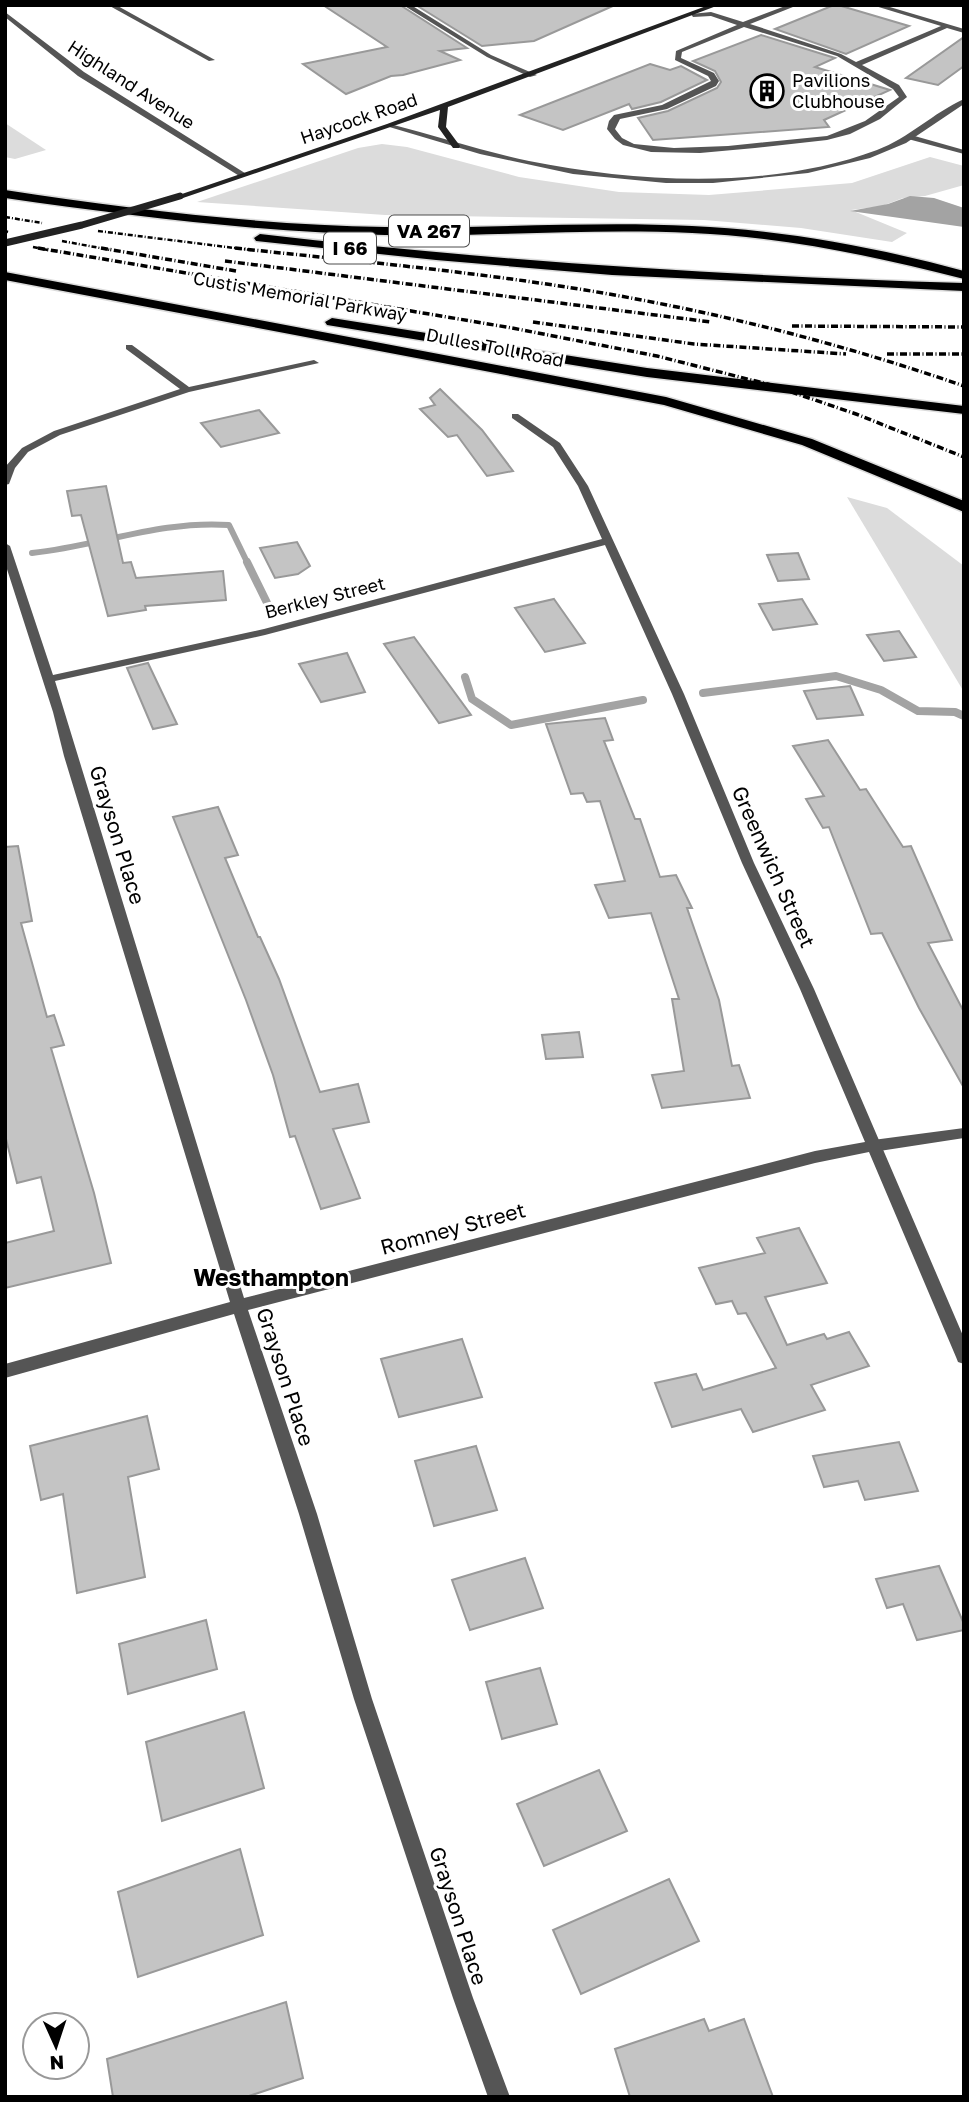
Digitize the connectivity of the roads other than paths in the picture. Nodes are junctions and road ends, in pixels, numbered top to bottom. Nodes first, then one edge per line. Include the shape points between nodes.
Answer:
1 (111, 5) edge
2 (406, 5) edge
3 (716, 5) edge
4 (795, 5) edge
5 (875, 5) edge
6 (5, 14) edge
7 (693, 15) junction
8 (745, 25) junction
9 (947, 26) junction
10 (732, 30) junction
11 (964, 31) edge
12 (211, 60) dead end
13 (855, 65) junction
14 (533, 75) junction
15 (964, 101) edge
16 (444, 106) junction
17 (390, 126) junction
18 (911, 137) junction
19 (456, 146) junction
20 (964, 152) edge
21 (244, 175) junction
22 (5, 194) edge
23 (5, 203) edge
24 (5, 243) edge
25 (5, 264) edge
26 (964, 275) edge
27 (5, 276) edge
28 (964, 287) edge
29 (230, 304) dead end
30 (312, 318) dead end
31 (129, 346) dead end
32 (314, 363) dead end
33 (187, 390) junction
34 (964, 410) edge
35 (514, 416) dead end
36 (7, 467) edge
37 (5, 482) edge
38 (964, 507) edge
39 (607, 541) junction
40 (5, 546) edge
41 (49, 679) junction
42 (964, 1133) edge
43 (873, 1146) junction
44 (239, 1306) junction
45 (964, 1357) edge
46 (5, 1371) edge
47 (499, 2097) edge

1 - 12 street
2 - 14 street via 492,58
3 - 7 main road, Haycock Road
4 - 8 street
5 - 9 street
6 - 21 street, Highland Avenue via 81,74
7 - 8 street via 710,14
7 - 10 street
7 - 14 main road, Haycock Road
8 - 10 street
8 - 13 street via 835,54
9 - 11 street
9 - 13 street
10 - 13 street
10 - 13 street via 677,54 680,62 711,75 713,84 664,107 617,117 611,125 614,135 633,146 674,149 837,136 868,122 903,97 896,87
14 - 16 main road, Haycock Road
15 - 18 street
16 - 17 main road, Haycock Road
16 - 19 main road via 442,127
17 - 19 street
17 - 21 main road, Haycock Road
18 - 19 street via 835,166 694,181 571,173
18 - 20 street
21 - 24 main road, Haycock Road, bridge via 92,222
22 - 26 highway, VA 267 via 149,215 264,225 427,231 674,229 760,235 854,248
23 - 28 highway, I 66 via 478,261
25 - 29 highway, Custis Memorial Parkway
27 - 38 highway, Dulles Toll Road via 653,398 807,442
30 - 34 highway, Custis Memorial Parkway via 664,376
31 - 33 street
32 - 33 street
33 - 36 street via 57,433 25,450
35 - 39 street, Greenwich Street via 557,445 583,486
36 - 37 street
39 - 41 street, Berkley Street via 265,632
39 - 43 street, Greenwich Street
40 - 41 street, Grayson Place
41 - 44 street, Grayson Place
42 - 43 street, Romney Street
43 - 44 street, Romney Street via 815,1157
43 - 45 street, Greenwich Street
44 - 46 street, Romney Street
44 - 47 street, Grayson Place via 363,1699

